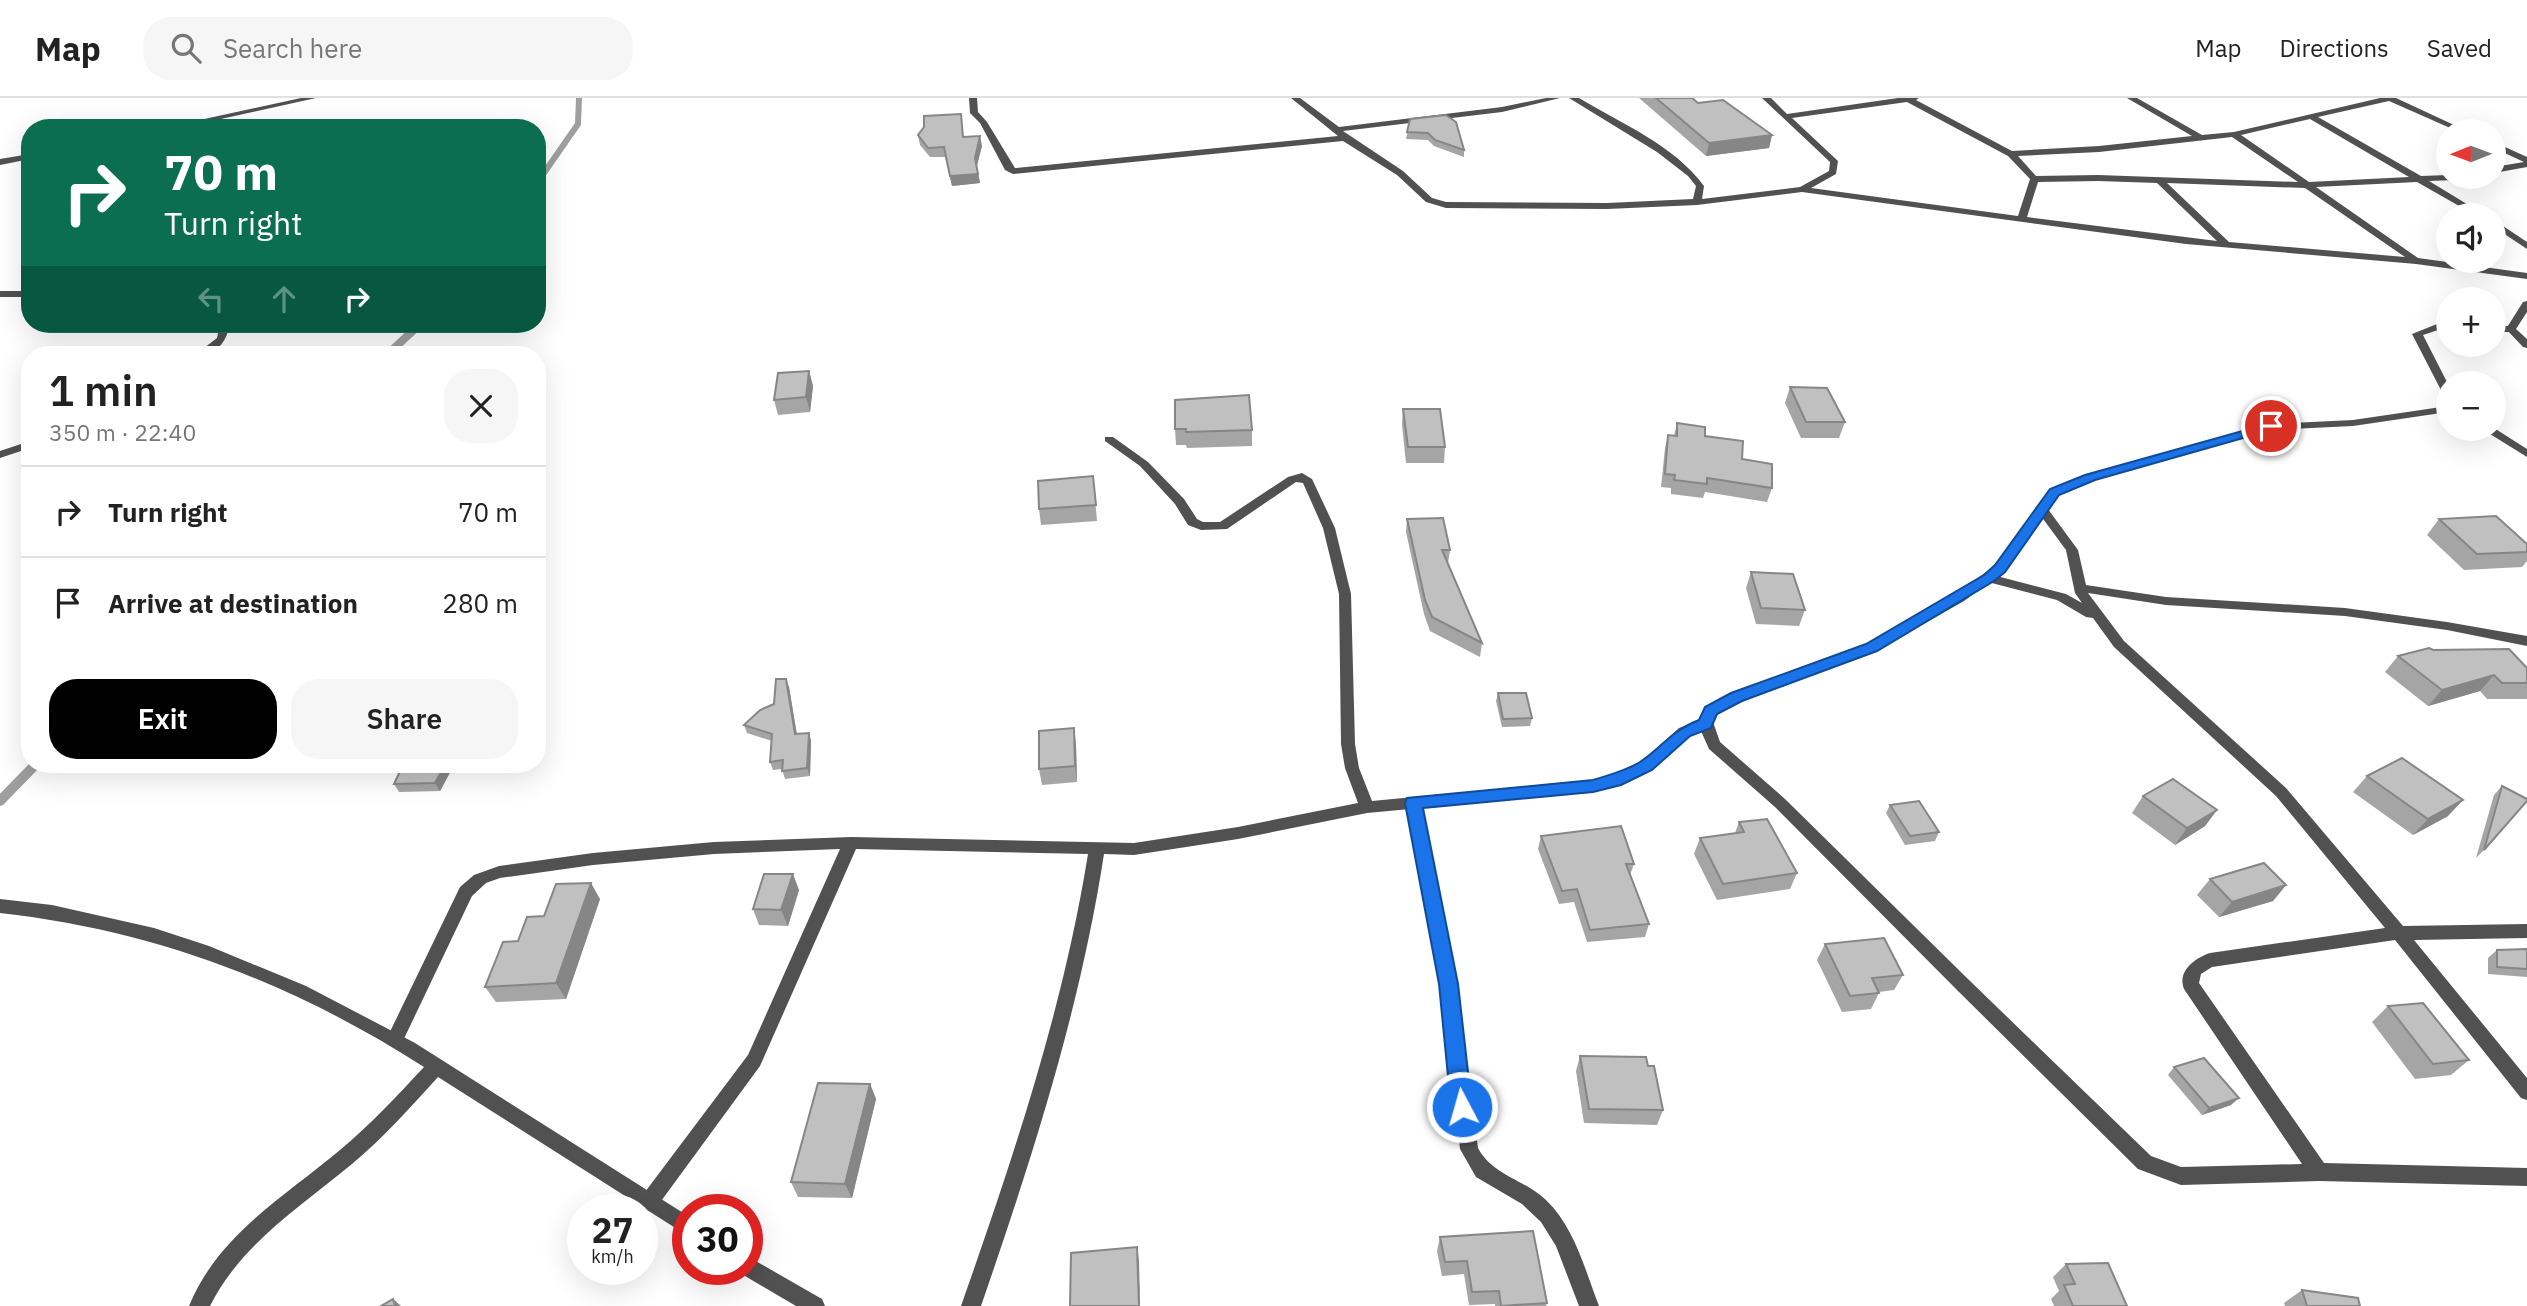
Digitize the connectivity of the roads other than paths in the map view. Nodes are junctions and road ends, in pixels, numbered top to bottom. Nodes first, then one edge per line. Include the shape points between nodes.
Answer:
1 (312, 98) edge
2 (973, 98) edge
3 (1295, 98) edge
4 (1573, 98) edge
5 (1766, 98) edge
6 (1909, 98) edge
7 (2131, 98) edge
8 (2390, 98) edge
9 (1551, 99) edge
10 (1787, 116) junction
11 (2311, 116) junction
12 (210, 119) edge
13 (2436, 119) edge
14 (1337, 130) junction
15 (2234, 134) junction
16 (1345, 138) junction
17 (2201, 138) junction
18 (2506, 151) edge
19 (2011, 154) junction
20 (21, 158) edge
21 (2527, 162) edge
22 (0, 163) edge
23 (2506, 167) edge
24 (2034, 179) junction
25 (2436, 179) edge
26 (2159, 180) junction
27 (2425, 180) junction
28 (2305, 185) junction
29 (1802, 189) junction
30 (1697, 202) junction
31 (2462, 203) edge
32 (2022, 219) junction
33 (2506, 231) edge
34 (2228, 246) junction
35 (2527, 246) edge
36 (2416, 261) junction
37 (2527, 276) edge
38 (0, 294) edge
39 (21, 294) edge
40 (2527, 304) edge
41 (2436, 327) edge
42 (2506, 329) edge
43 (2511, 329) junction
44 (225, 333) edge
45 (2527, 345) edge
46 (212, 346) edge
47 (2436, 371) edge
48 (2436, 411) edge
49 (1109, 439) dead end
50 (2506, 441) edge
51 (21, 447) edge
52 (0, 454) edge
53 (2527, 454) edge
54 (2041, 508) junction
55 (1989, 578) junction
56 (2080, 588) junction
57 (2098, 619) junction
58 (2527, 641) edge
59 (1705, 724) junction
60 (1413, 803) junction
61 (1367, 807) junction
62 (851, 843) junction
63 (1097, 847) junction
64 (4, 906) edge
65 (2527, 931) edge
66 (2399, 933) junction
67 (395, 1040) junction
68 (436, 1066) junction
69 (2527, 1092) edge
70 (2319, 1172) junction
71 (2527, 1177) edge
72 (636, 1194) edge
73 (655, 1194) edge
74 (763, 1275) edge
75 (199, 1306) edge
76 (815, 1306) edge
77 (971, 1306) edge
78 (1588, 1306) edge

1 - 12 street
2 - 16 street via 974,113 1013,171
3 - 14 street
4 - 30 street via 1690,173 1700,186
5 - 10 street
6 - 10 street
6 - 19 street
7 - 17 street
8 - 11 street
8 - 13 street
9 - 14 street
10 - 29 street via 1834,161 1833,172
11 - 15 street
11 - 27 street
14 - 16 street
15 - 17 street
15 - 28 street
16 - 30 street via 1438,204
17 - 19 street
18 - 21 street
19 - 24 street
20 - 22 street
21 - 23 street
24 - 26 street
24 - 32 street
25 - 27 street
26 - 28 street
26 - 34 street
27 - 28 street
27 - 31 street
28 - 36 street
29 - 30 street
29 - 32 street
32 - 34 street
33 - 35 street
34 - 36 street
36 - 37 street
38 - 39 street
40 - 43 street
41 - 47 street via 2417,334
42 - 43 street
43 - 45 street
44 - 46 street
48 - 54 street via 2353,423 2271,426 2090,478 2054,492
49 - 61 street via 1144,464 1180,502 1192,522 1201,526 1223,526 1292,479 1308,481 1329,528 1345,594 1348,744
50 - 53 street
51 - 52 street
54 - 55 street
54 - 56 street via 2072,550
55 - 57 street via 2061,597
55 - 59 street via 1871,648 1737,697 1711,711
56 - 57 street
56 - 58 street via 2166,601 2377,615
57 - 66 street via 2281,792
59 - 60 street via 1684,732 1647,766 1612,781
59 - 70 street via 1723,755 1780,803 2145,1163 2181,1177
60 - 61 street
60 - 78 street via 1448,984 1469,1149 1475,1165 1487,1176 1536,1202 1550,1218
61 - 63 street via 1134,849
62 - 63 street
62 - 67 street via 593,859 499,872 480,879 466,892 449,922
62 - 73 street via 754,1060
63 - 77 street via 1072,989
64 - 67 street via 132,927 218,955 292,986
65 - 66 street
66 - 69 street
66 - 70 street via 2210,960 2191,974 2190,984 2199,998
67 - 68 street
68 - 72 street
68 - 75 street via 347,1157 227,1258
70 - 71 street
74 - 76 street

